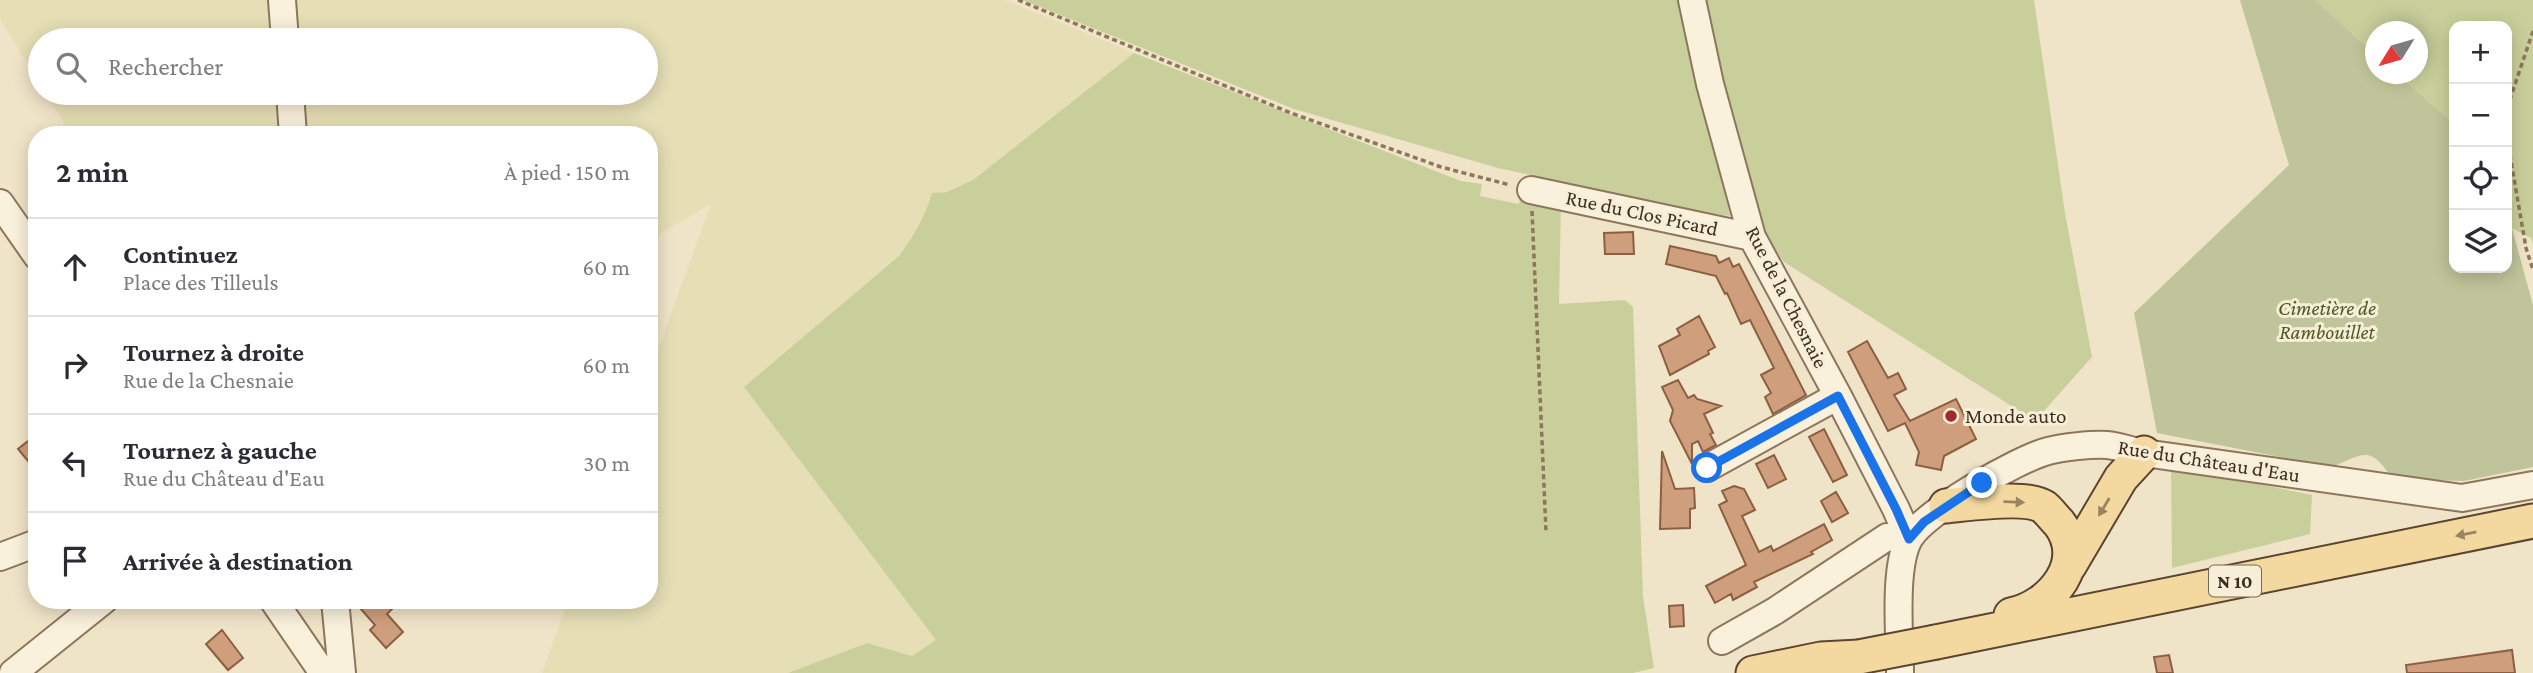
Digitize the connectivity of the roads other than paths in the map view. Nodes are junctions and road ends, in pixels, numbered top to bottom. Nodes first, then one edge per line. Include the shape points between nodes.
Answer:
1 (282, 0) edge
2 (1692, 0) edge
3 (284, 28) edge
4 (291, 105) edge
5 (292, 126) edge
6 (1531, 190) road end
7 (0, 203) edge
8 (1752, 237) junction
9 (28, 243) edge
10 (1838, 396) junction
11 (2144, 453) junction
12 (1707, 468) dead end
13 (2533, 485) edge
14 (1947, 506) junction
15 (2533, 521) edge
16 (1909, 539) junction
17 (2533, 543) edge
18 (28, 545) edge
19 (0, 557) edge
20 (2069, 566) junction
21 (93, 609) edge
22 (279, 609) edge
23 (336, 609) edge
24 (1723, 641) dead end
25 (1936, 643) junction
26 (1859, 662) edge
27 (13, 673) edge
28 (323, 673) edge
29 (342, 673) edge
30 (1753, 673) edge
31 (1900, 673) edge

1 - 3 street
2 - 8 street, Rue de la Chesnaie
4 - 5 street
6 - 8 street, Rue du Clos Picard
7 - 9 street
8 - 10 street, Rue de la Chesnaie
10 - 12 street
10 - 16 street, Rue de la Chesnaie
11 - 13 street, Rue du Château d'Eau via 2462,498
11 - 14 street, Rue du Château d'Eau via 2108,445 2048,451
11 -> 20 main road via 2121,478
14 - 16 street, Rue du Château d'Eau
14 -> 20 main road via 1997,502 2044,507 2063,528
15 -> 25 main road, N 10
16 - 24 street via 1887,537
16 - 31 street via 1900,581
17 - 25 main road, N 10
18 - 19 street
20 - 25 main road via 2059,586 2036,607
21 - 27 street
22 - 28 street
23 - 29 street
25 - 26 main road, N 10, bridge
26 - 30 main road, N 10 via 1821,659

